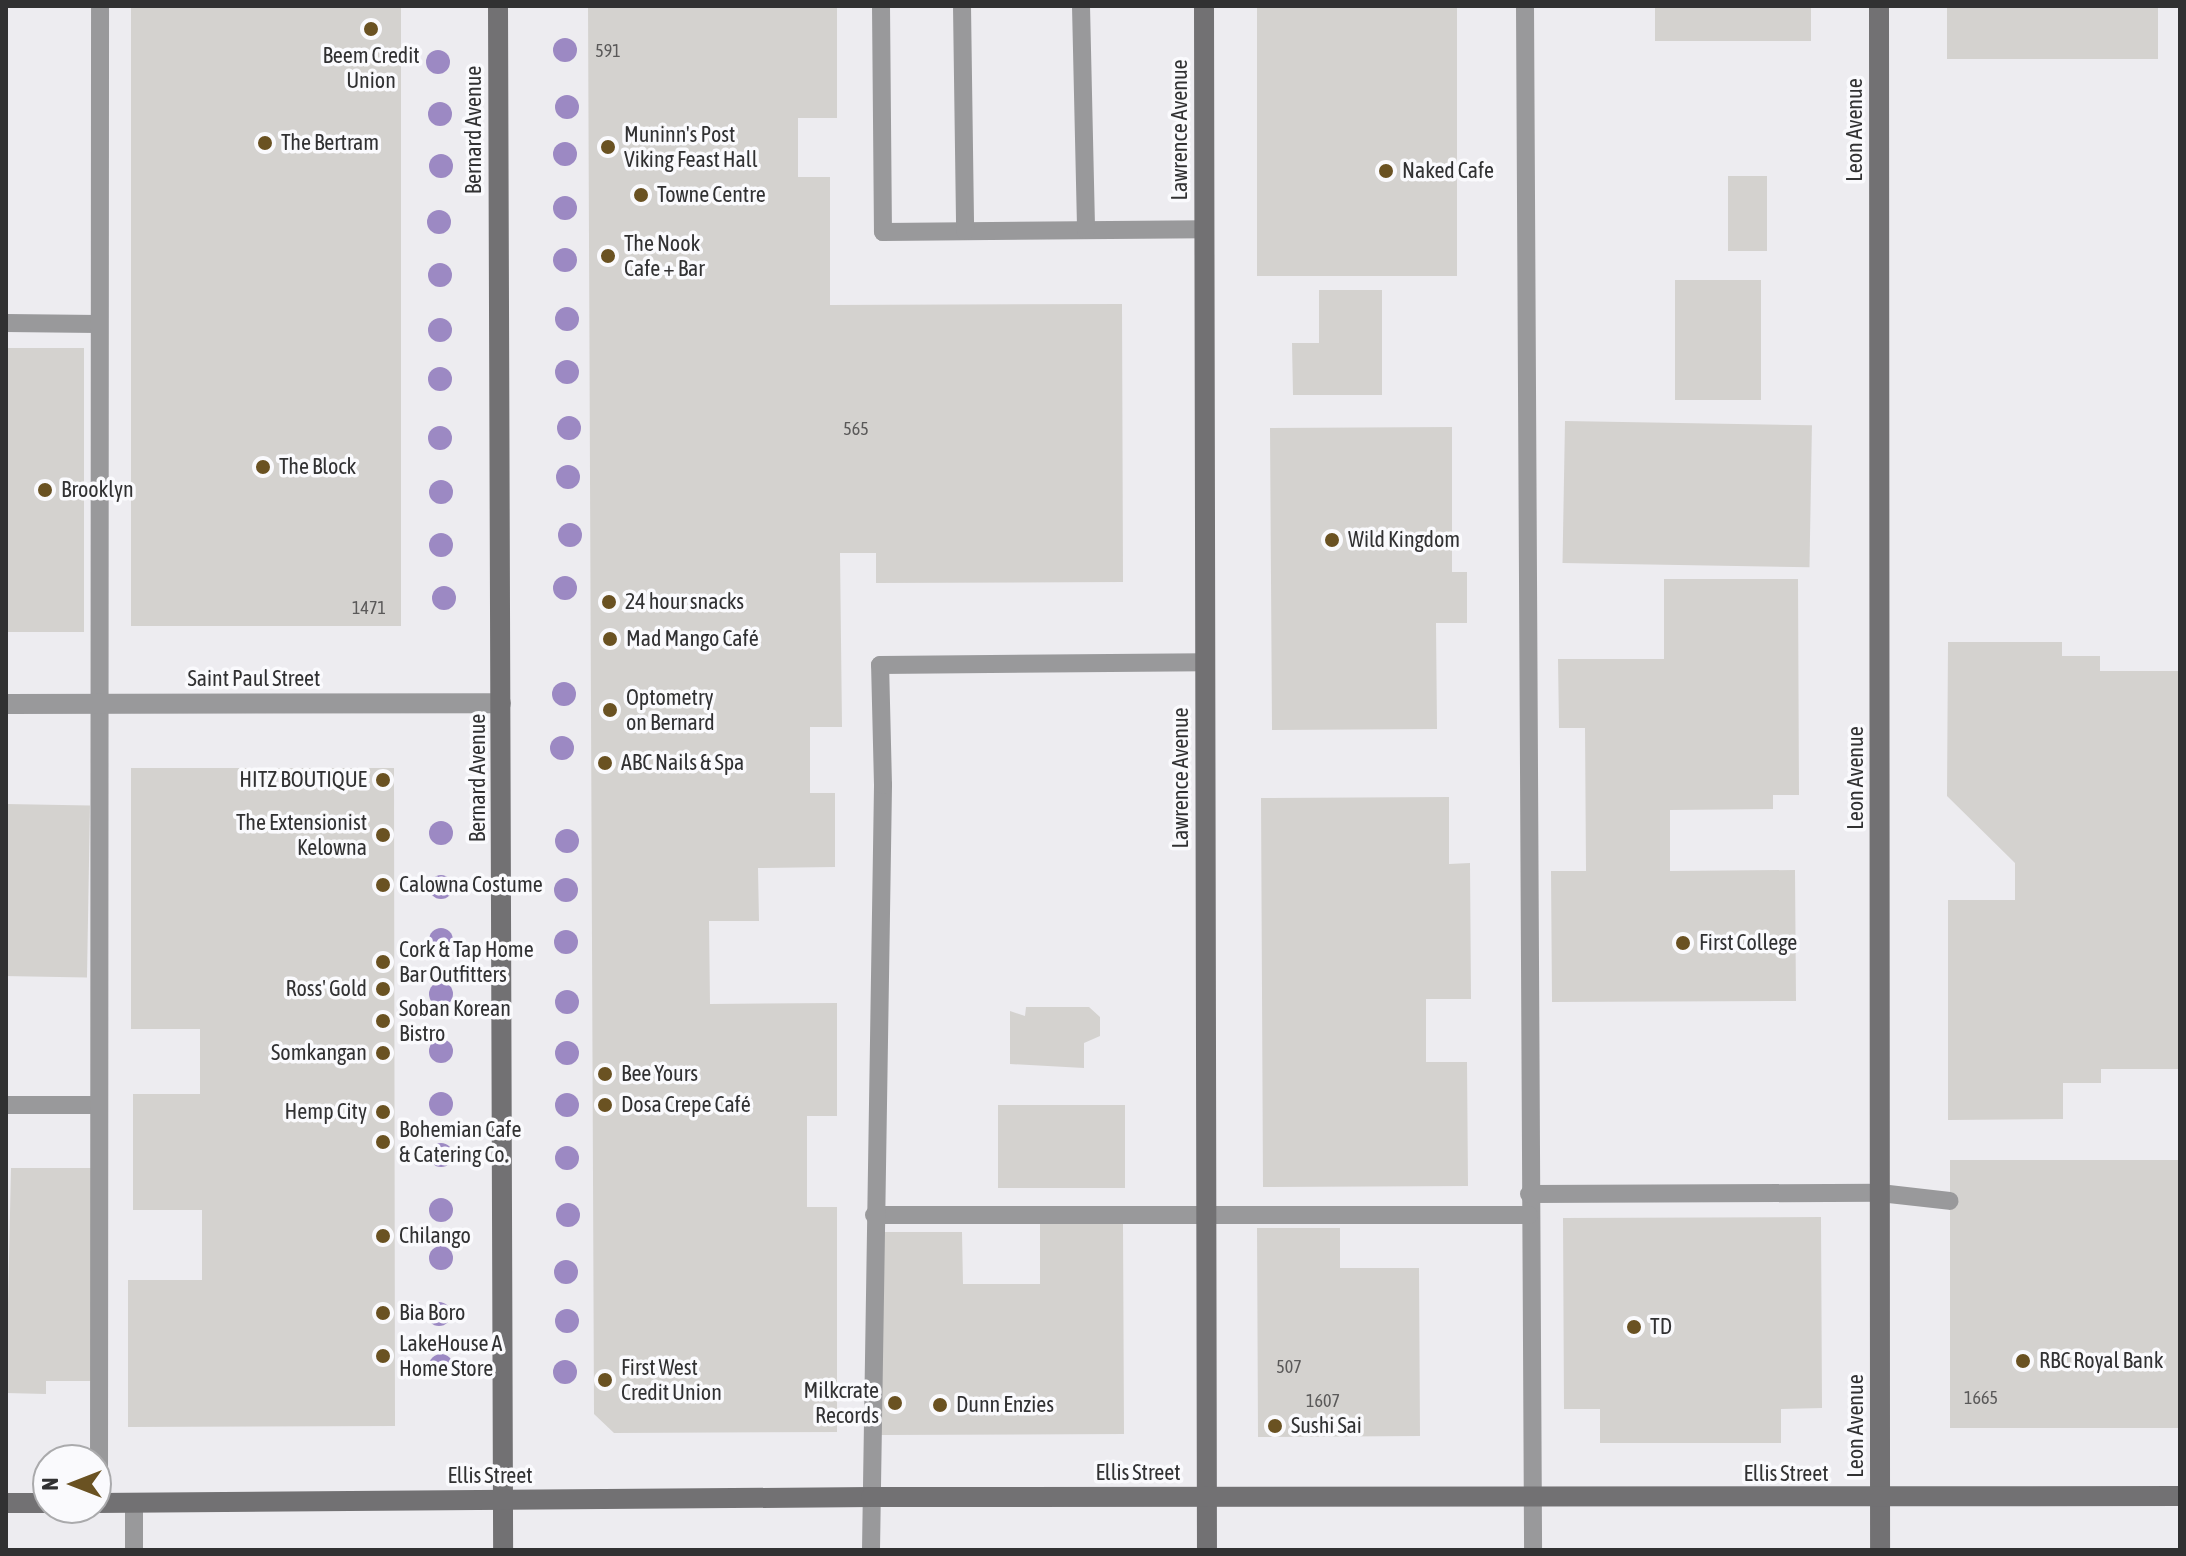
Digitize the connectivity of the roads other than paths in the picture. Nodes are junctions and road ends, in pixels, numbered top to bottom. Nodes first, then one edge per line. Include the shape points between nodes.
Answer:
1 (100, 6) edge
2 (498, 6) edge
3 (881, 6) edge
4 (962, 6) edge
5 (1081, 6) edge
6 (1204, 6) edge
7 (1525, 6) edge
8 (1879, 6) edge
9 (1204, 229) junction
10 (1086, 230) junction
11 (965, 231) junction
12 (6, 323) edge
13 (98, 324) junction
14 (1204, 662) junction
15 (100, 703) junction
16 (501, 703) junction
17 (6, 704) edge
18 (6, 1105) edge
19 (98, 1105) junction
20 (1880, 1193) junction
21 (1529, 1194) junction
22 (1950, 1201) dead end
23 (874, 1215) junction
24 (1206, 1215) junction
25 (1529, 1215) junction
26 (97, 1444) edge
27 (1533, 1496) junction
28 (2180, 1496) edge
29 (871, 1497) junction
30 (1207, 1497) junction
31 (1881, 1498) junction
32 (503, 1500) junction
33 (6, 1503) edge
34 (32, 1503) edge
35 (112, 1503) edge
36 (134, 1503) junction
37 (134, 1550) edge
38 (503, 1550) edge
39 (871, 1550) edge
40 (1207, 1550) edge
41 (1533, 1550) edge
42 (1880, 1550) edge

1 - 13 lane
2 - 16 street, Bernard Avenue
3 - 11 lane via 883,232
4 - 11 lane
5 - 10 lane
6 - 9 street, Lawrence Avenue
7 - 21 lane
8 - 20 street, Leon Avenue
9 - 10 lane
9 - 14 street, Lawrence Avenue
10 - 11 lane
12 - 13 lane
13 - 15 lane
14 - 23 lane via 880,665 883,785
14 - 24 street, Lawrence Avenue
15 - 16 street, Saint Paul Street
15 - 17 street, Saint Paul Street
15 - 19 lane
16 - 32 street, Bernard Avenue
18 - 19 lane
19 - 26 lane
20 - 21 lane
20 - 22 lane
20 - 31 street, Leon Avenue
21 - 25 lane
23 - 24 lane
23 - 29 lane
24 - 25 lane
24 - 30 street, Lawrence Avenue
25 - 27 lane
27 - 30 street, Ellis Street
27 - 31 street, Ellis Street
27 - 41 lane
28 - 31 street, Ellis Street
29 - 30 street, Ellis Street
29 - 32 street, Ellis Street
29 - 39 lane
30 - 40 street, Lawrence Avenue
31 - 42 street, Leon Avenue
32 - 36 street, Ellis Street
32 - 38 street, Bernard Avenue
33 - 34 street
35 - 36 street, Ellis Street
36 - 37 lane

